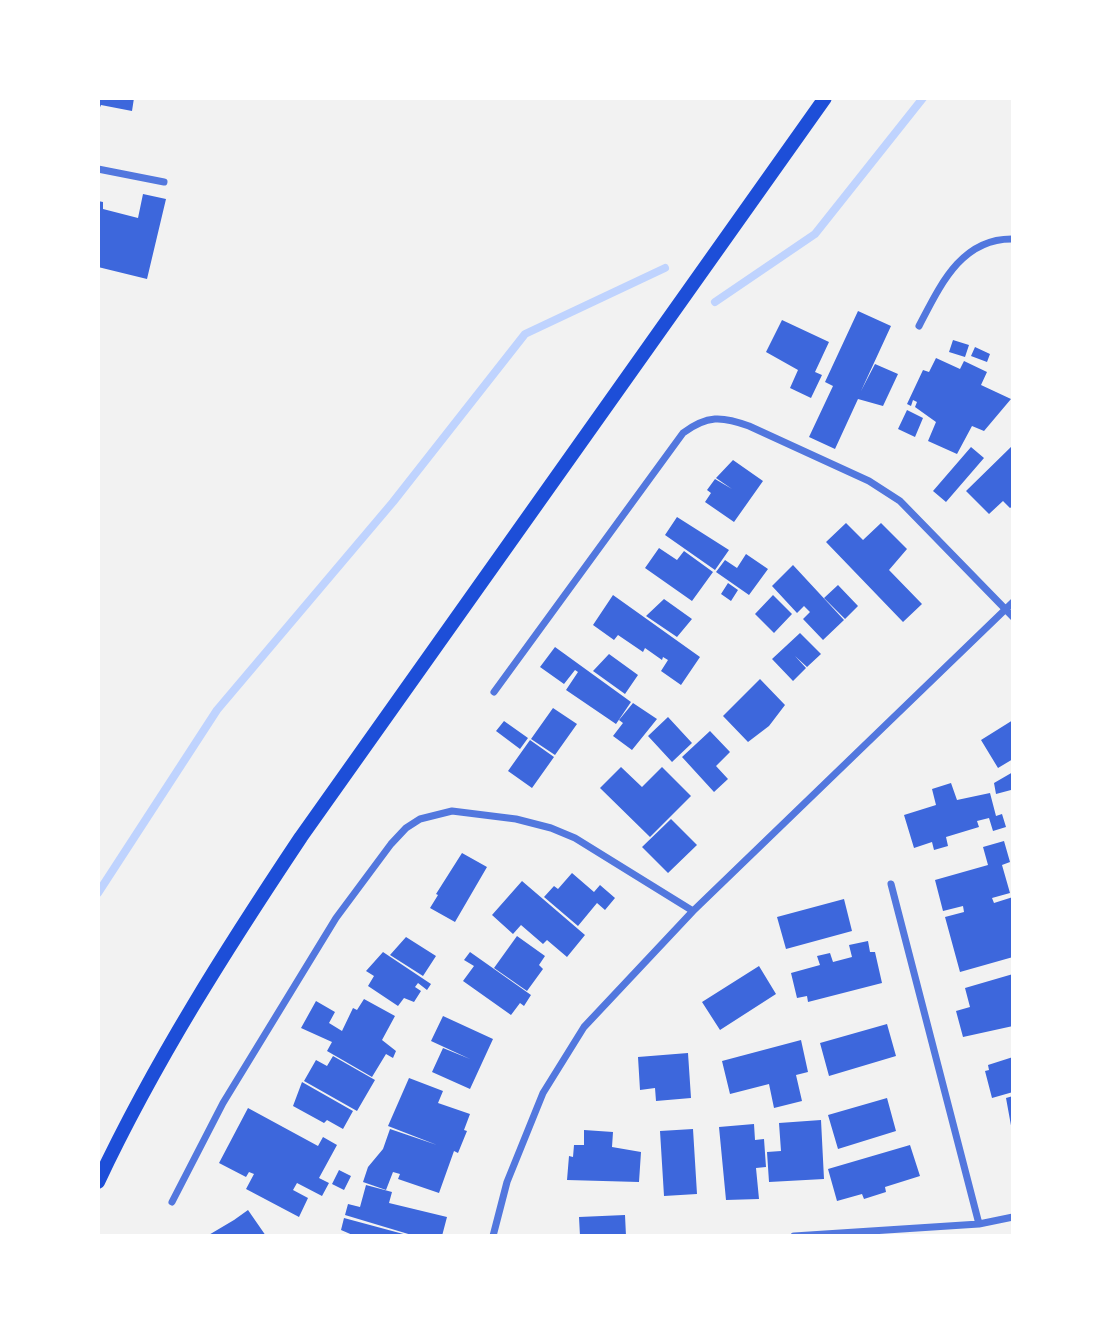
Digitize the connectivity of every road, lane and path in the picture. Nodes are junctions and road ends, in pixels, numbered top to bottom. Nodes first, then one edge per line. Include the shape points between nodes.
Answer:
1 (825, 98) edge
2 (98, 169) edge
3 (164, 182) dead end
4 (1013, 239) edge
5 (919, 326) dead end
6 (1013, 602) edge
7 (1005, 610) junction
8 (1013, 617) edge
9 (494, 692) dead end
10 (891, 884) dead end
11 (693, 911) junction
12 (98, 1182) edge
13 (172, 1202) dead end
14 (1013, 1217) edge
15 (979, 1224) junction
16 (493, 1236) edge
17 (794, 1236) edge

1 - 12 main road via 250,913 169,1044
2 - 3 street
4 - 5 street via 974,248 956,264
6 - 7 street
7 - 8 street
7 - 9 street via 900,501 869,481 749,426 710,417 683,433
7 - 11 street
10 - 15 street
11 - 13 street via 551,828 452,811 421,819 391,844 336,918 223,1103
11 - 16 street via 584,1027 543,1093 507,1182
14 - 15 street
15 - 17 street

